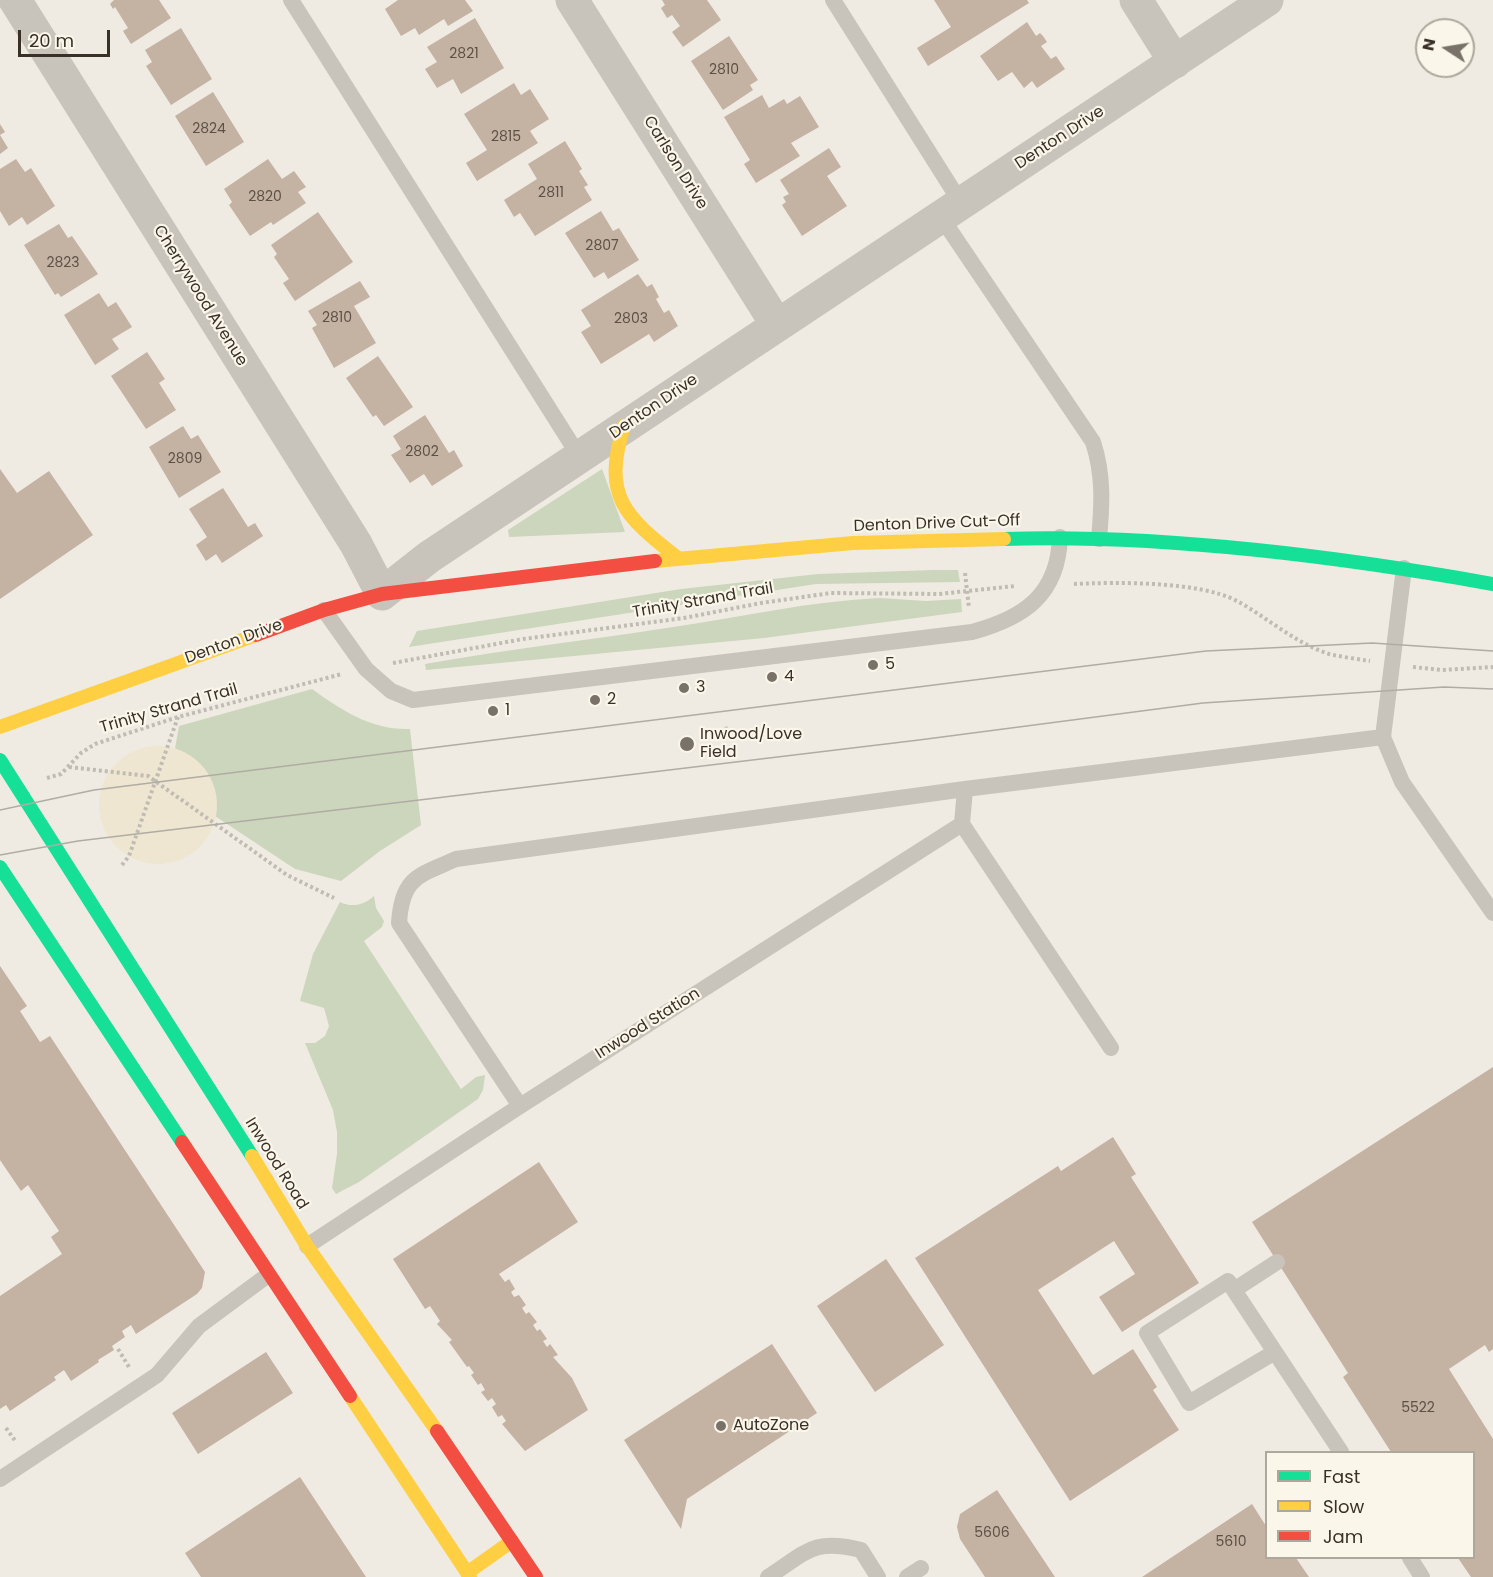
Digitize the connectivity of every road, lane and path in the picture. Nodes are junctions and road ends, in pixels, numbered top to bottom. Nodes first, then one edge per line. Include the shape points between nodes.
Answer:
1 (15, 0) edge
2 (291, 0) edge
3 (572, 0) edge
4 (833, 0) edge
5 (1136, 0) edge
6 (1267, 0) edge
7 (1175, 62) junction
8 (951, 210) junction
9 (777, 325) junction
10 (624, 426) junction
11 (579, 456) junction
12 (1060, 537) junction
13 (1099, 540) junction
14 (678, 558) junction
15 (1404, 568) junction
16 (965, 573) dead end
17 (1100, 583) dead end
18 (1493, 584) edge
19 (1004, 586) dead end
20 (967, 591) junction
21 (382, 594) junction
22 (324, 610) junction
23 (970, 612) dead end
24 (408, 659) dead end
25 (1368, 661) dead end
26 (1406, 666) dead end
27 (1493, 667) edge
28 (308, 682) dead end
29 (178, 717) junction
30 (0, 727) edge
31 (1383, 737) junction
32 (0, 760) edge
33 (68, 766) junction
34 (48, 778) dead end
35 (156, 781) junction
36 (965, 789) junction
37 (962, 824) junction
38 (122, 865) dead end
39 (0, 867) edge
40 (334, 898) dead end
41 (1493, 914) edge
42 (1111, 1048) dead end
43 (520, 1106) junction
44 (307, 1246) junction
45 (1277, 1262) dead end
46 (268, 1275) junction
47 (1234, 1290) junction
48 (1275, 1352) junction
49 (1340, 1451) edge
50 (0, 1479) edge
51 (512, 1541) junction
52 (1411, 1559) edge
53 (466, 1576) edge
54 (536, 1577) edge
55 (768, 1577) edge
56 (878, 1577) edge
57 (1422, 1577) edge

1 - 21 street, Cherrywood Avenue via 356,544
2 - 11 lane
3 - 9 street, Carlson Drive
4 - 8 lane
5 - 7 street
6 - 7 street, Denton Drive
7 - 8 street, Denton Drive
8 - 9 street, Denton Drive
8 - 13 lane via 1093,442 1101,467
9 - 10 street, Denton Drive
10 - 11 street, Denton Drive
10 - 14 main road via 616,448 617,494 627,515
11 - 21 street, Denton Drive via 429,557
12 - 13 main road, Denton Drive Cut-Off
12 - 14 main road, Denton Drive Cut-Off via 864,543
12 - 22 lane via 1059,559 1048,585 1029,608 1003,624 972,632 413,700 391,691 366,669
13 - 15 main road, Denton Drive Cut-Off via 1256,550
14 - 21 main road, Denton Drive Cut-Off
15 - 18 main road, Denton Drive Cut-Off
15 - 31 lane
16 - 20 path
17 - 25 path via 1215,592 1237,601 1300,641 1329,653
19 - 20 path, Trinity Strand Trail
20 - 23 path
20 - 24 path, Trinity Strand Trail via 831,594
21 - 22 main road, Denton Drive
22 - 30 main road, Denton Drive
26 - 27 path via 1442,670
28 - 29 path, Trinity Strand Trail
29 - 33 path, Trinity Strand Trail via 95,744
29 - 35 path
31 - 36 lane
31 - 41 lane via 1402,782
32 - 44 main road, Inwood Road via 194,1061
33 - 34 path, Trinity Strand Trail via 61,774
33 - 35 path via 135,773
35 - 38 path via 129,856
35 - 40 path via 287,875
36 - 37 lane
36 - 43 lane via 456,859 414,878 400,901 399,923
37 - 42 lane
37 - 43 lane, Inwood Station
39 - 46 main road
43 - 44 lane, Inwood Station
44 - 46 main road
44 - 51 main road, Inwood Road
45 - 47 lane
46 - 50 lane via 199,1326 157,1375
46 - 53 main road
47 - 48 lane
47 - 48 lane via 1228,1281 1148,1333 1190,1403
48 - 49 lane
51 - 53 main road
51 - 54 main road, Inwood Road
52 - 57 lane
55 - 56 lane via 816,1545 839,1544 861,1550

